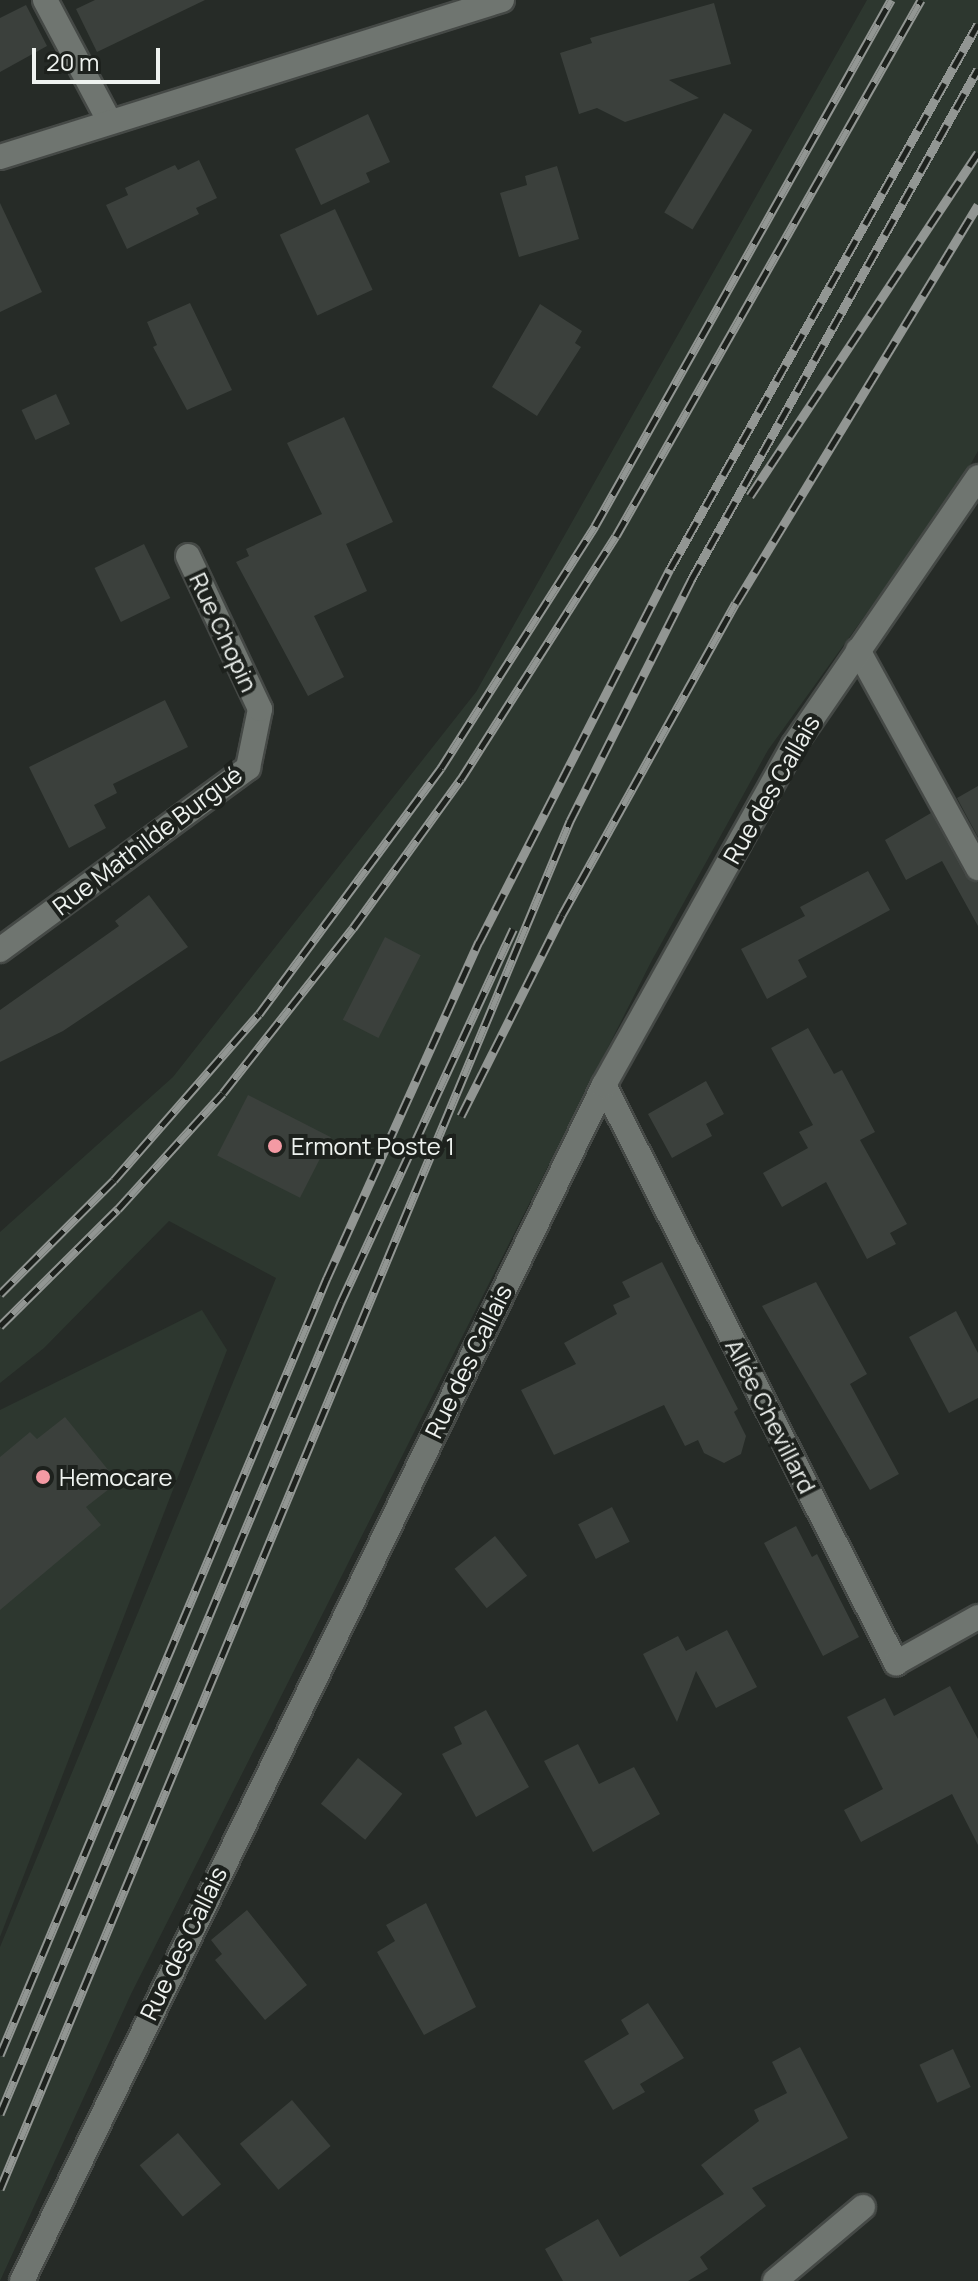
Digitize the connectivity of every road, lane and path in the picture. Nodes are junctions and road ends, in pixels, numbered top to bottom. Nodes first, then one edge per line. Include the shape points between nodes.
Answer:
1 (45, 0) edge
2 (502, 0) edge
3 (110, 122) junction
4 (0, 157) edge
5 (978, 477) edge
6 (188, 556) dead end
7 (858, 650) junction
8 (260, 709) joint
9 (978, 868) edge
10 (0, 950) edge
11 (604, 1085) junction
12 (978, 1617) edge
13 (863, 2207) dead end
14 (22, 2281) edge
15 (775, 2281) edge

1 - 3 street
2 - 3 street
3 - 4 street
5 - 7 street, Rue des Callais
6 - 8 street, Rue Chopin
7 - 9 street
7 - 11 street, Rue des Callais via 794,745
8 - 10 street, Rue Mathilde Burgué via 248,768
11 - 12 street, Allée Chevillard via 896,1663
11 - 14 street, Rue des Callais via 131,2047
13 - 15 street

